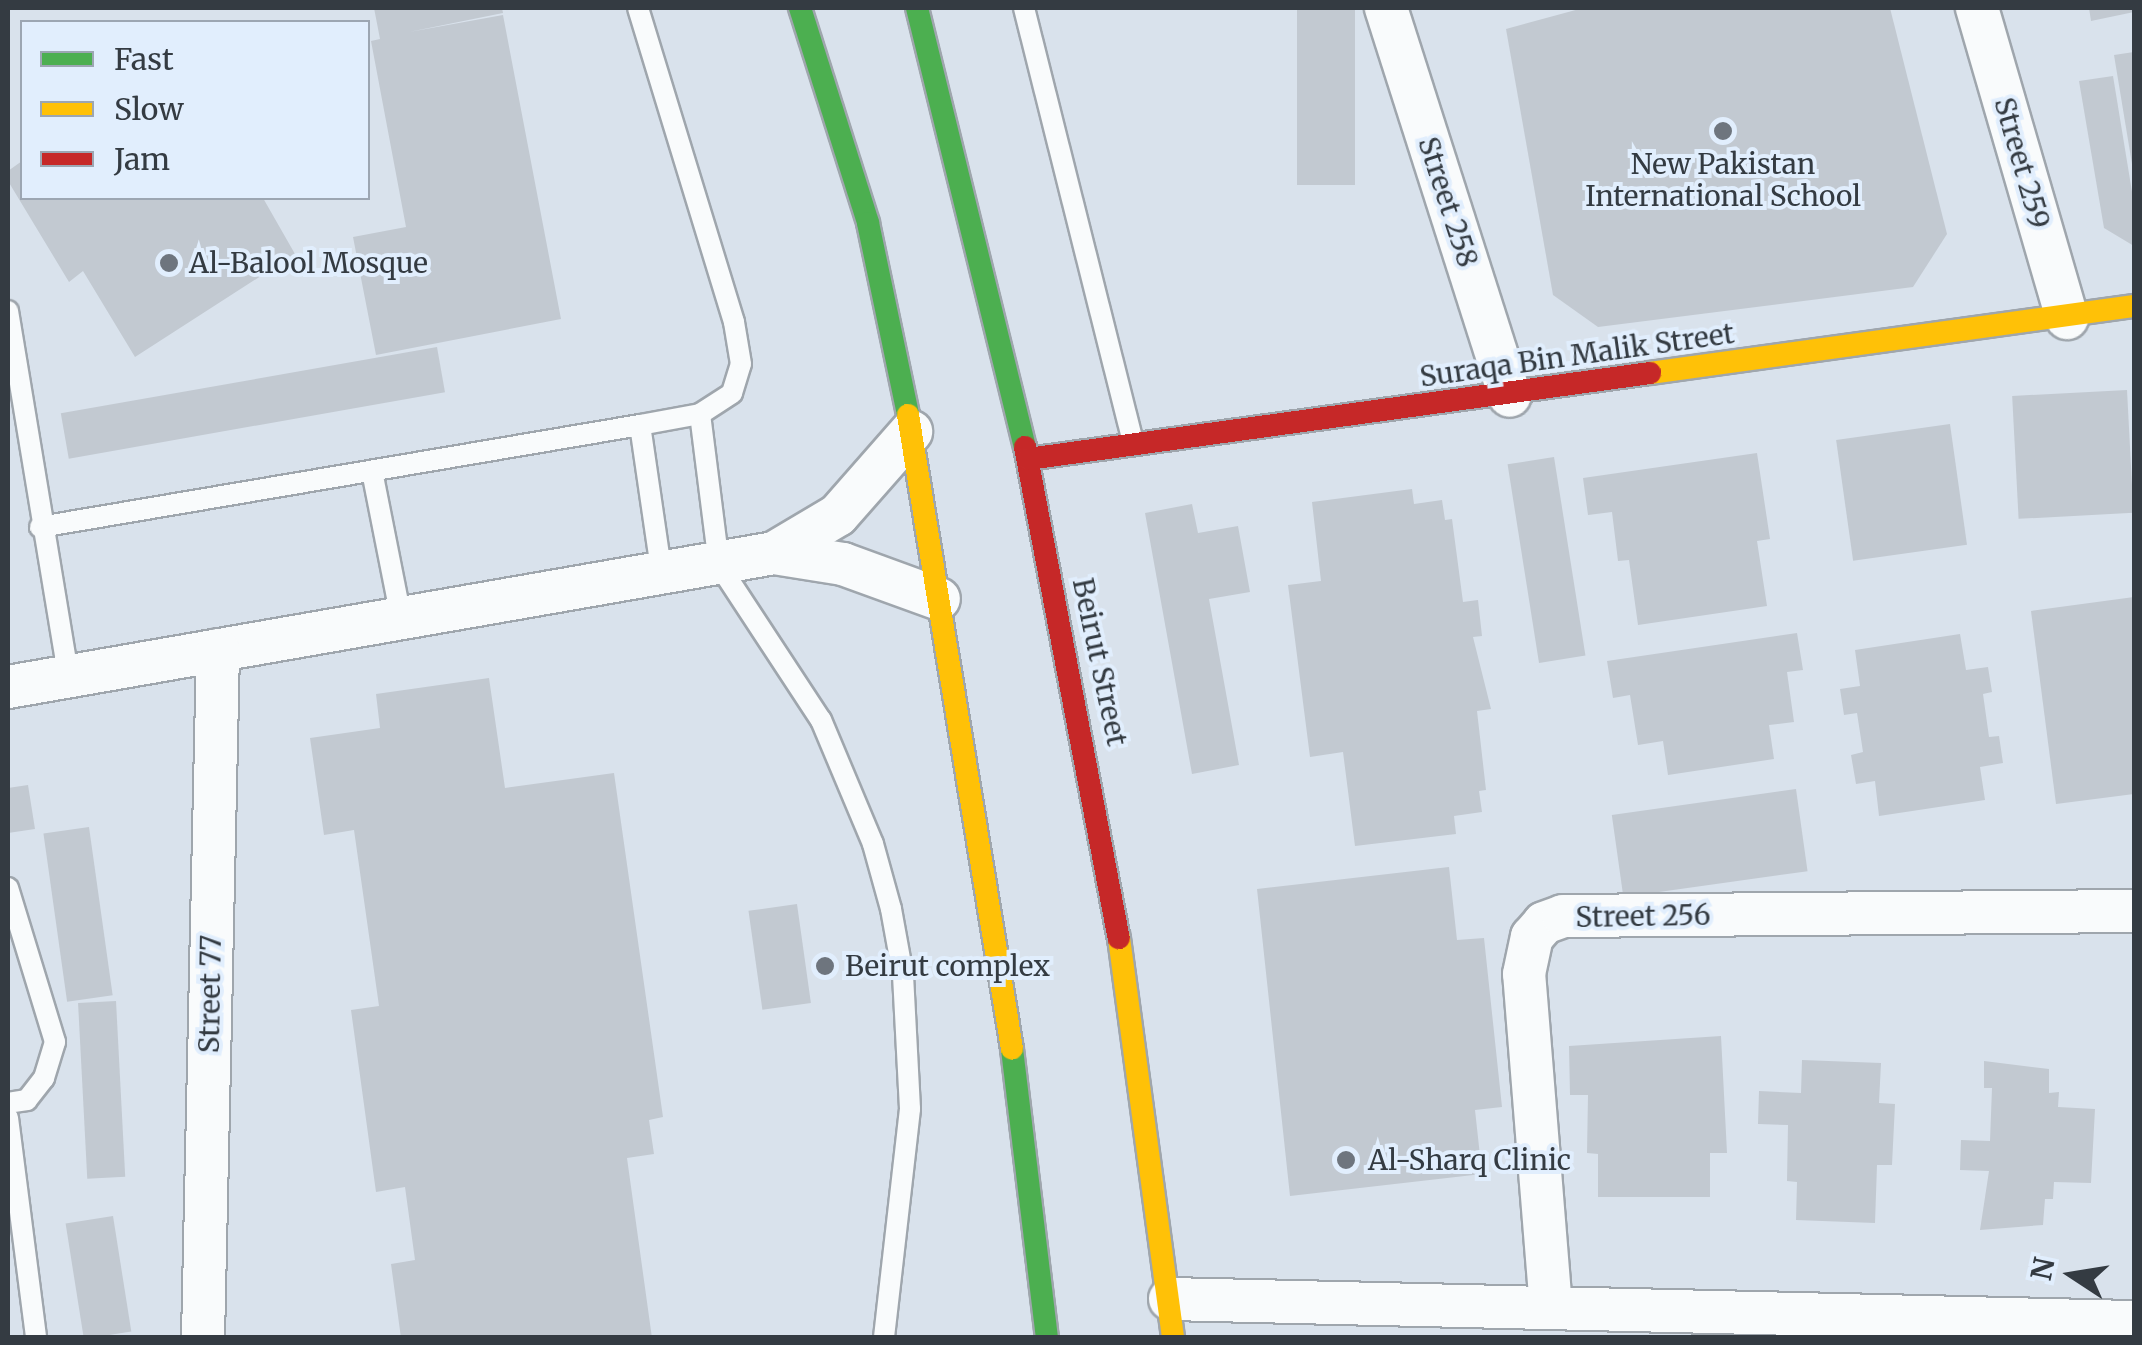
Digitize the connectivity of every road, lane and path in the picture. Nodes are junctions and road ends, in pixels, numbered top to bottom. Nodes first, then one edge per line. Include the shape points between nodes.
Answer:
1 (638, 8) edge
2 (789, 8) edge
3 (800, 8) edge
4 (918, 8) edge
5 (1024, 8) edge
6 (1386, 8) edge
7 (1977, 8) edge
8 (823, 81) junction
9 (2134, 306) edge
10 (8, 311) edge
11 (2067, 318) junction
12 (1510, 396) junction
13 (700, 414) junction
14 (640, 425) junction
15 (911, 432) junction
16 (1133, 442) junction
17 (1028, 459) junction
18 (372, 471) junction
19 (40, 527) junction
20 (774, 554) junction
21 (720, 565) junction
22 (662, 575) junction
23 (938, 599) junction
24 (402, 617) junction
25 (218, 650) junction
26 (68, 674) junction
27 (8, 687) edge
28 (8, 888) edge
29 (2134, 911) edge
30 (8, 1103) edge
31 (8, 1118) edge
32 (1551, 1308) junction
33 (1172, 1318) edge
34 (2134, 1322) edge
35 (1874, 1326) edge
36 (36, 1338) edge
37 (203, 1338) edge
38 (884, 1338) edge
39 (1047, 1338) edge

1 - 13 lane via 741,364 732,393
2 - 8 main road
3 - 8 main road
4 - 17 main road, Beirut Street
5 - 16 lane
6 - 12 street, Street 258
7 - 11 street, Street 259
8 - 15 main road via 868,223
9 - 11 main road, Suraqa Bin Malik Street
10 - 19 lane
11 - 12 main road, Suraqa Bin Malik Street
12 - 16 main road, Suraqa Bin Malik Street
13 - 14 lane
13 - 21 lane
14 - 18 lane
14 - 22 lane
15 - 20 street via 838,515
15 - 23 main road
16 - 17 main road, Suraqa Bin Malik Street
17 - 33 main road, Beirut Street via 1110,867
18 - 19 lane
18 - 24 lane
19 - 26 lane
20 - 21 street
20 - 23 street via 859,569
21 - 22 street
21 - 38 lane via 821,720 873,844 890,909 903,974 910,1109
22 - 24 street
23 - 39 main road via 1025,1124
24 - 25 street
25 - 26 street
25 - 37 street, Street 77
26 - 27 street
28 - 30 lane via 55,1042 44,1078 27,1100
29 - 32 street, Street 256 via 1563,916 1544,923 1532,936 1524,974
31 - 36 lane
32 - 33 street
32 - 35 street
34 - 35 street

